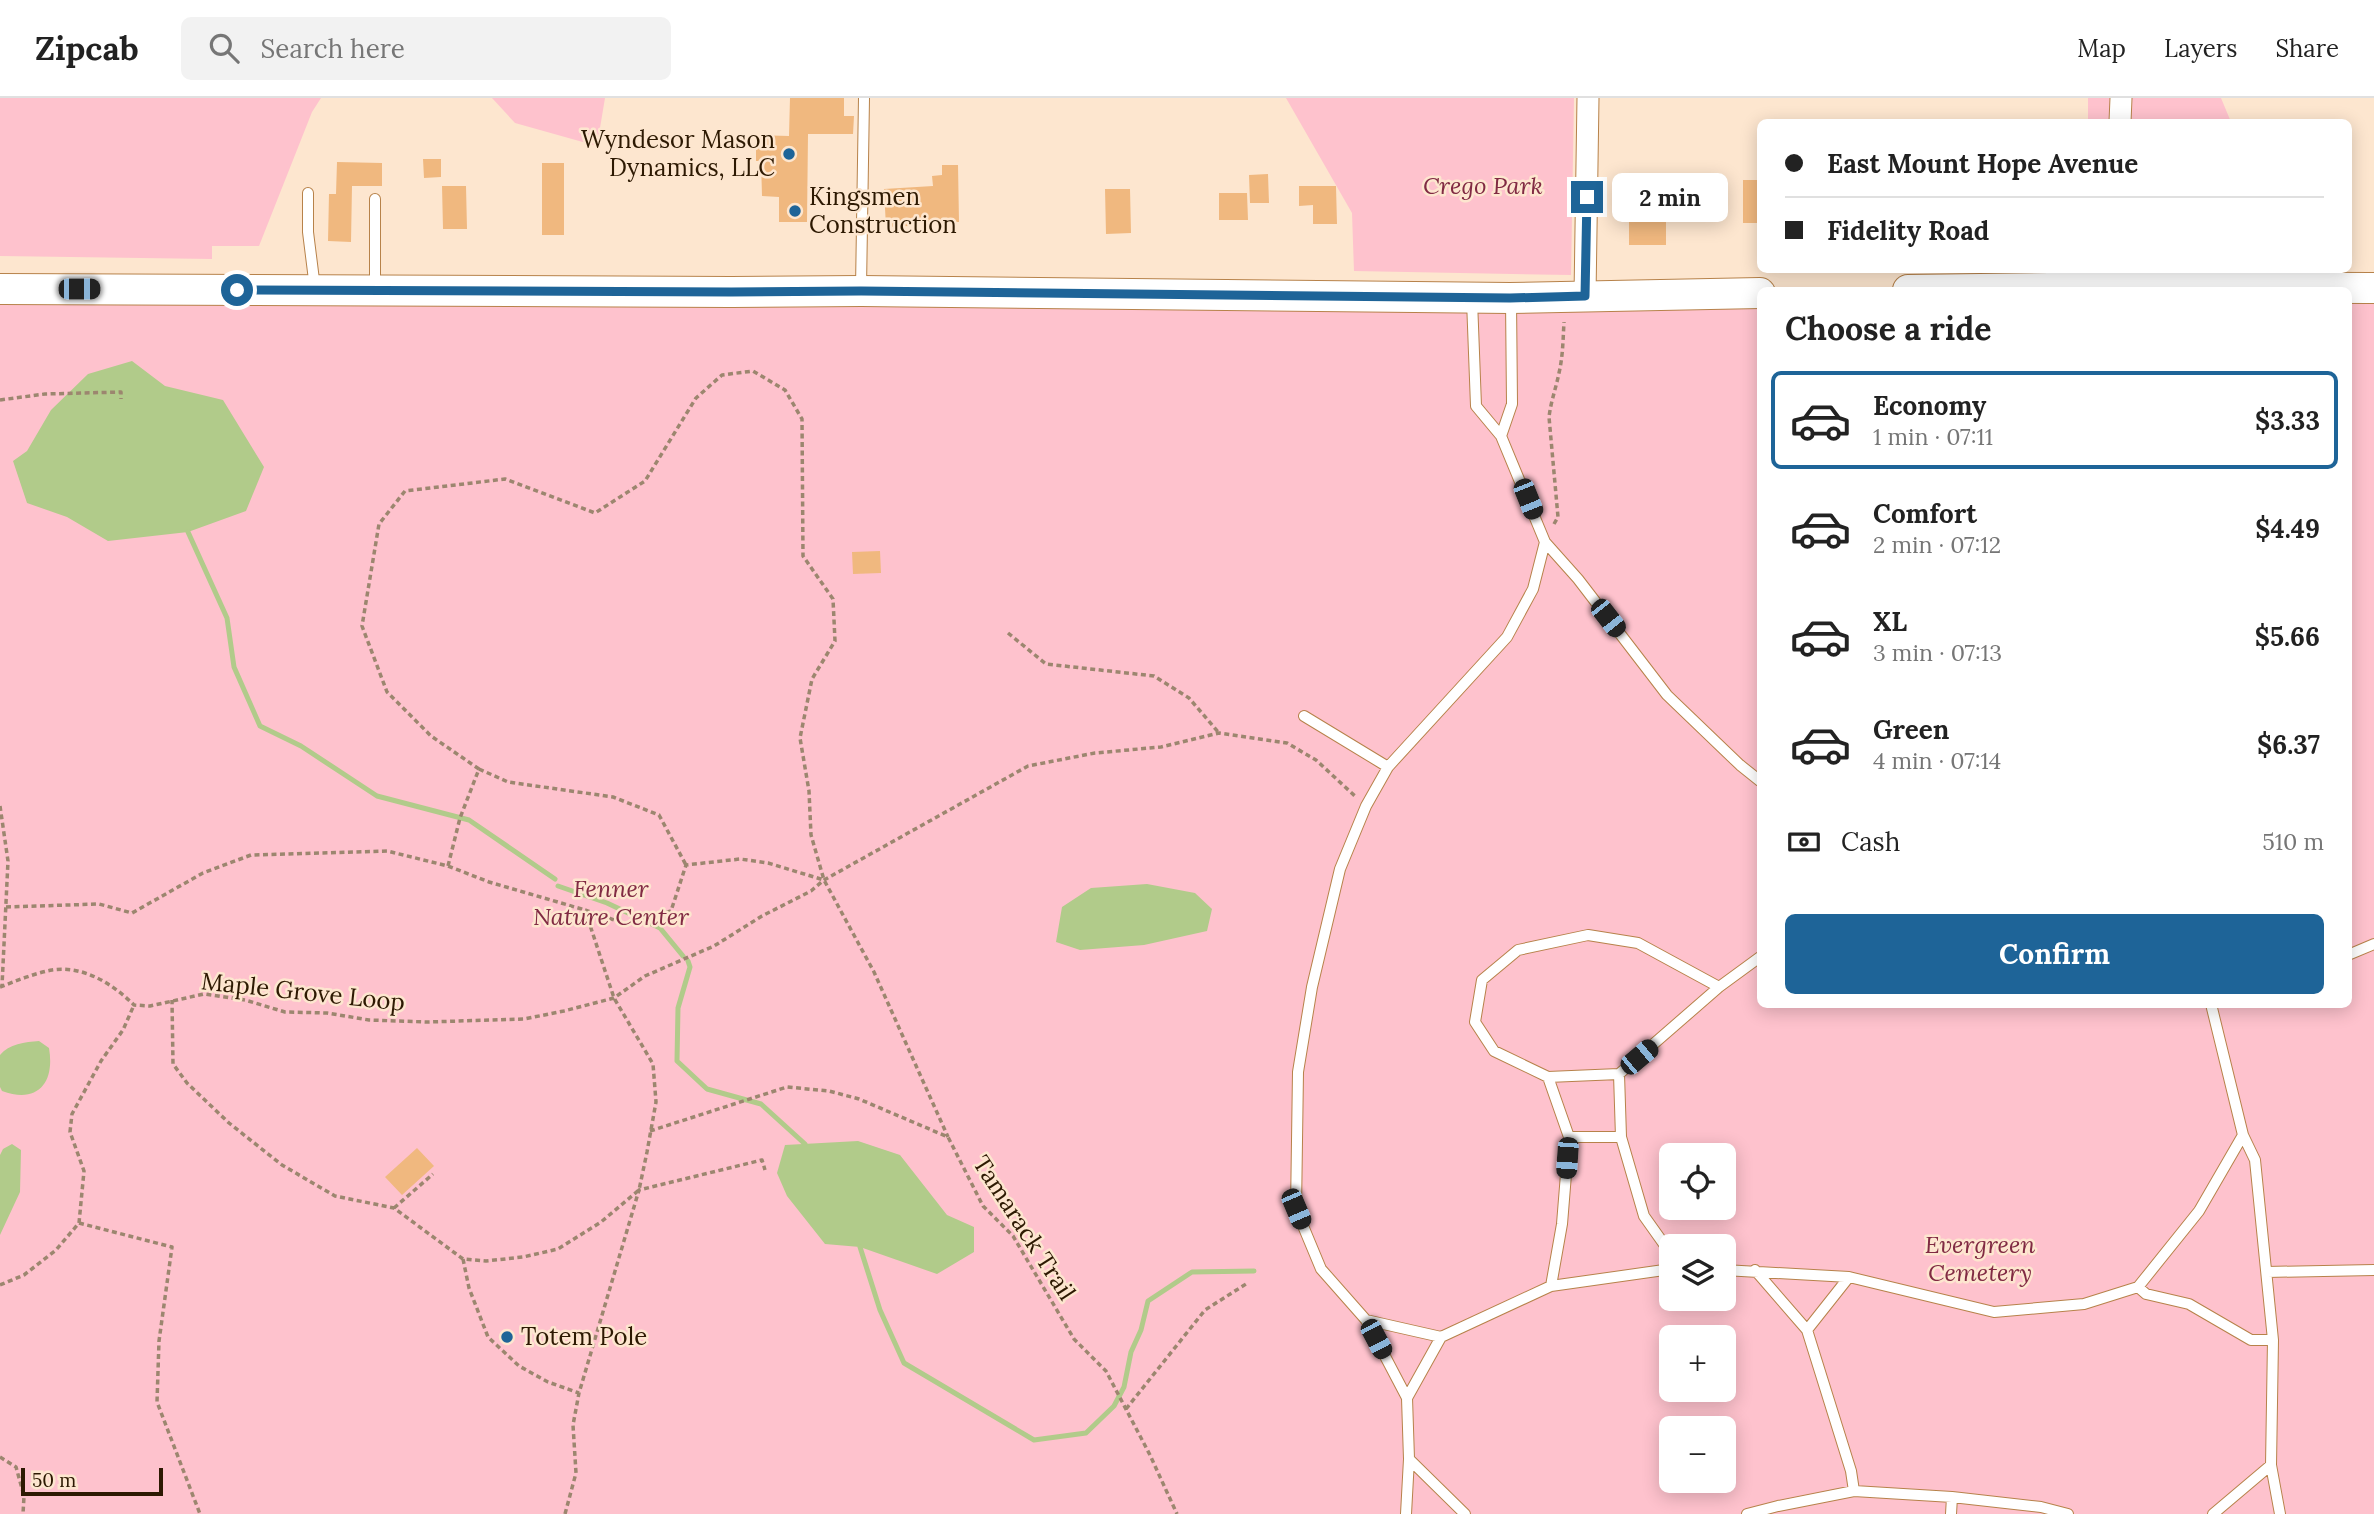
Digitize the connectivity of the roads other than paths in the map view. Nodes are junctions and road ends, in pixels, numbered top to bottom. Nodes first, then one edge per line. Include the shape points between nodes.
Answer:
1 (864, 98) edge
2 (1588, 98) edge
3 (2121, 98) edge
4 (2120, 119) edge
5 (307, 193) dead end
6 (374, 199) dead end
7 (2116, 278) edge
8 (1960, 287) edge
9 (2348, 287) edge
10 (2352, 287) edge
11 (2374, 288) edge
12 (0, 289) edge
13 (315, 290) junction
14 (375, 291) junction
15 (861, 291) junction
16 (1757, 293) edge
17 (1472, 297) junction
18 (1510, 298) junction
19 (1574, 305) junction
20 (1501, 436) junction
21 (1545, 542) junction
22 (1304, 716) dead end
23 (1388, 767) junction
24 (1757, 779) edge
25 (2374, 944) edge
26 (2352, 953) edge
27 (1757, 959) edge
28 (1719, 987) junction
29 (2212, 1008) edge
30 (1619, 1074) junction
31 (1548, 1077) junction
32 (2243, 1135) junction
33 (1569, 1136) junction
34 (1621, 1136) junction
35 (1659, 1237) edge
36 (1736, 1269) edge
37 (1755, 1270) junction
38 (2374, 1270) edge
39 (1659, 1271) edge
40 (2267, 1272) junction
41 (1849, 1277) junction
42 (1551, 1286) junction
43 (2138, 1287) junction
44 (1366, 1320) junction
45 (1807, 1330) junction
46 (1441, 1337) junction
47 (2273, 1340) junction
48 (1407, 1398) junction
49 (1409, 1459) junction
50 (2271, 1465) junction
51 (1854, 1491) junction
52 (1952, 1497) junction
53 (1406, 1514) edge
54 (1465, 1514) edge
55 (1747, 1514) edge
56 (1951, 1514) edge
57 (2068, 1514) edge
58 (2213, 1514) edge
59 (2280, 1514) edge

1 - 15 lane
2 - 19 street
3 - 4 street
5 - 13 lane
6 - 14 lane
7 - 8 street
7 - 9 street
10 - 11 street
12 - 13 street
13 - 14 street
14 - 15 street
15 - 17 street
16 - 19 street
17 - 18 street
17 - 20 lane via 1476,406
18 - 19 street
18 - 20 lane via 1512,404
20 - 21 lane
21 - 23 lane via 1533,589 1507,637
21 - 24 lane via 1667,695
22 - 23 lane
23 - 44 lane via 1340,869 1311,987 1298,1072 1296,1209 1321,1269
25 - 26 lane
27 - 28 lane
28 - 30 lane
28 - 31 lane via 1638,943 1588,935 1518,950 1482,980 1475,1022 1494,1051
29 - 32 lane
30 - 31 lane
30 - 34 lane
31 - 33 lane
32 - 40 lane via 2255,1160
32 - 43 lane via 2199,1211
33 - 34 lane
33 - 42 lane via 1562,1224
34 - 35 lane via 1644,1216
36 - 37 lane
37 - 41 lane
37 - 45 lane
38 - 40 lane
39 - 42 lane
40 - 47 lane
41 - 43 lane via 1994,1312 2084,1304
41 - 45 lane
42 - 46 lane
43 - 47 lane via 2146,1294 2189,1304 2251,1340
44 - 46 lane
44 - 48 lane
45 - 51 lane
46 - 48 lane
47 - 50 lane
48 - 49 lane
49 - 53 lane
49 - 54 lane
50 - 58 lane
50 - 59 lane
51 - 52 lane
51 - 55 lane
52 - 56 lane
52 - 57 lane

